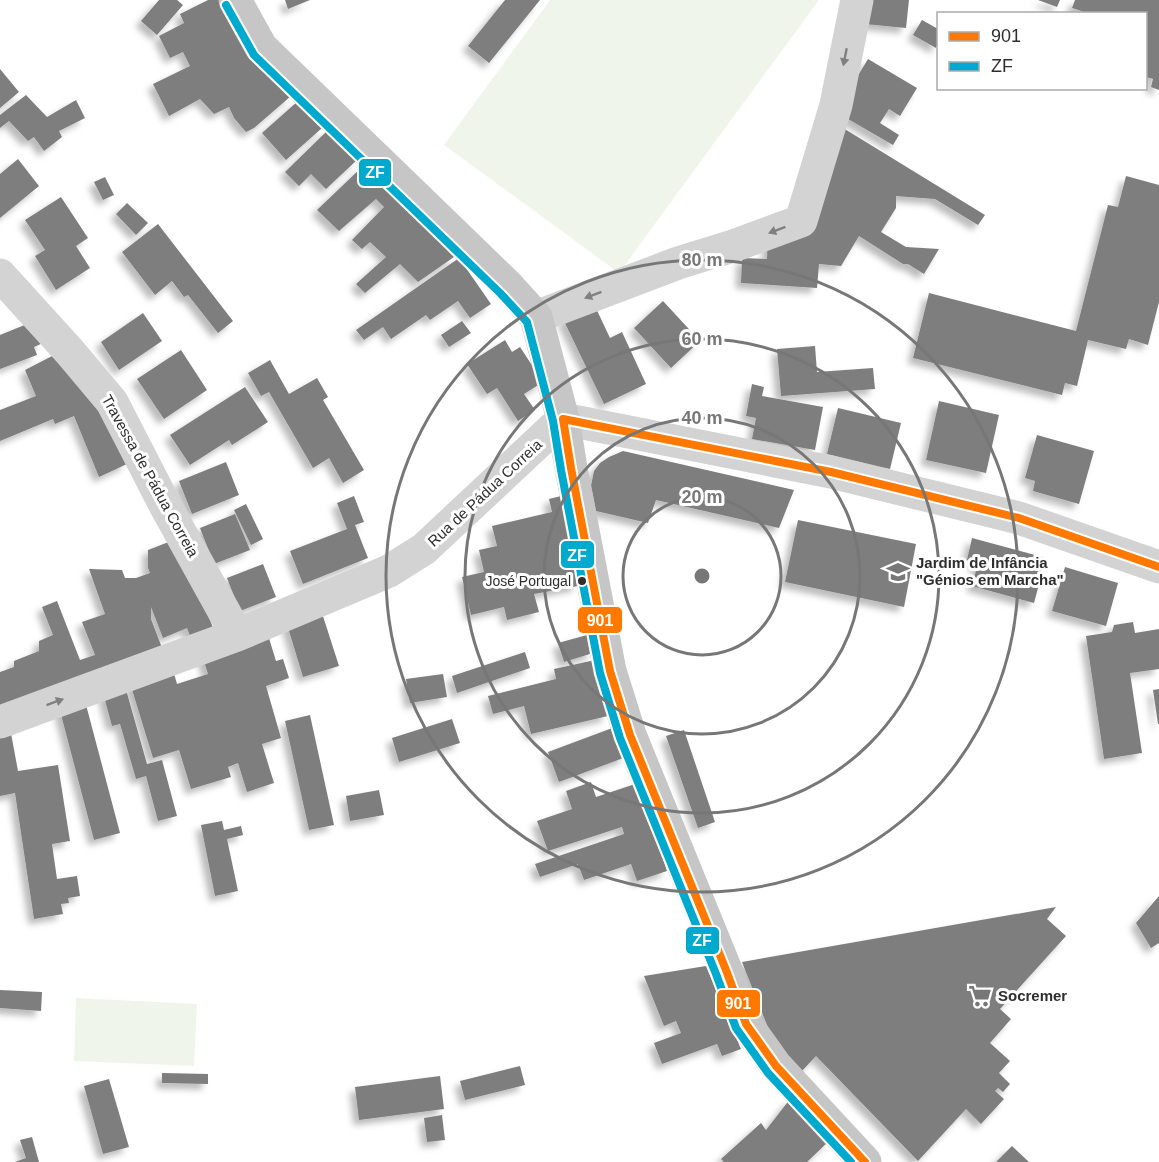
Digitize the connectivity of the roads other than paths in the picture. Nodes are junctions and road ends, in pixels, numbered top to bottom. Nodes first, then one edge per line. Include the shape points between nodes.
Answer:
1 (235, 0) edge
2 (856, 0) edge
3 (0, 274) edge
4 (536, 317) junction
5 (563, 419) junction
6 (1159, 567) edge
7 (237, 634) junction
8 (0, 722) edge
9 (865, 1162) edge

1 - 4 main road via 261,47
2 -> 4 street via 836,105 801,221
3 - 7 street, Travessa de Pádua Correia via 112,402
4 - 5 main road
5 - 6 street via 831,471 1019,518
5 - 7 street, Rua de Pádua Correia via 424,549 389,571
5 - 9 main road via 610,671 630,735 746,1024 776,1066
8 -> 7 street, Rua de Pádua Correia

